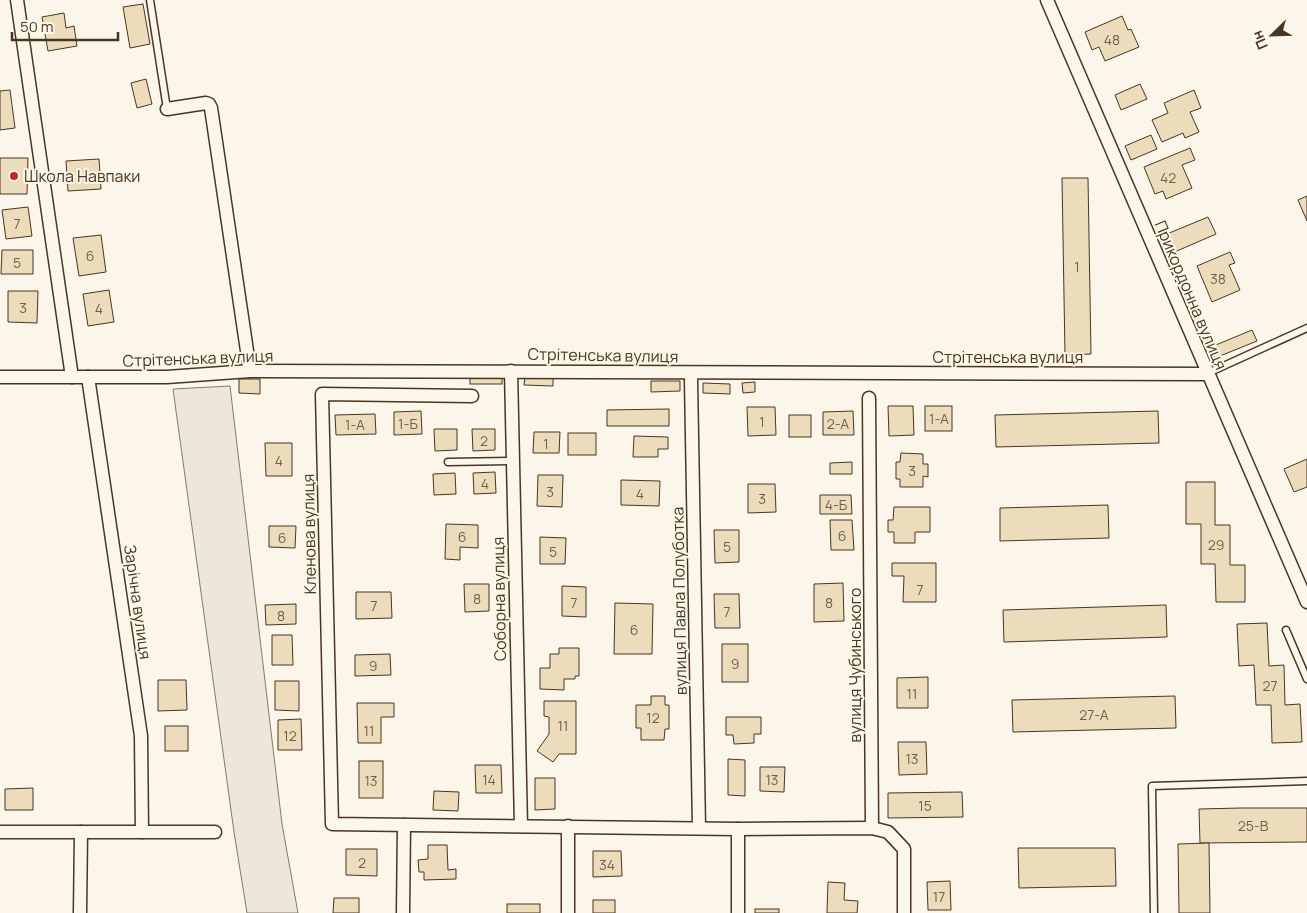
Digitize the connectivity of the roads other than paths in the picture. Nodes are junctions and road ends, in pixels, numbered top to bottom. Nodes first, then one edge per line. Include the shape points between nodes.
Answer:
1 (17, 0) edge
2 (150, 0) edge
3 (1047, 0) edge
4 (167, 109) joint
5 (1307, 328) edge
6 (250, 371) junction
7 (511, 371) junction
8 (692, 372) junction
9 (1207, 374) junction
10 (0, 377) edge
11 (72, 377) junction
12 (88, 377) junction
13 (472, 396) dead end
14 (869, 398) dead end
15 (512, 461) junction
16 (448, 462) dead end
17 (1307, 602) edge
18 (1286, 630) dead end
19 (1307, 678) edge
20 (1307, 781) edge
21 (404, 825) junction
22 (521, 826) junction
23 (568, 826) junction
24 (699, 828) junction
25 (872, 828) junction
26 (738, 829) junction
27 (0, 832) edge
28 (81, 832) junction
29 (142, 832) junction
30 (216, 832) dead end
31 (80, 913) edge
32 (403, 913) edge
33 (568, 913) edge
34 (738, 913) edge
35 (904, 913) edge
36 (1154, 913) edge

1 - 11 street
2 - 4 lane
3 - 9 street, Прикордонна вулиця
4 - 6 street via 206,103 211,108
5 - 9 lane
6 - 7 street, Стрітенська вулиця
6 - 12 street, Стрітенська вулиця via 166,377
7 - 8 street, Стрітенська вулиця
7 - 15 street, Соборна вулиця
8 - 9 street, Стрітенська вулиця
8 - 24 street, вулиця Павла Полуботка
9 - 17 street, Прикордонна вулиця
10 - 11 street, Стрітенська вулиця
11 - 12 street, Стрітенська вулиця
12 - 29 street, Зарічна вулиця via 141,736
13 - 21 street, Кленова вулиця via 322,394 332,824
14 - 25 street, вулиця Чубинського
15 - 16 lane
15 - 22 street, Соборна вулиця
18 - 19 lane
20 - 36 lane via 1152,786
21 - 22 street
21 - 32 street
22 - 23 street
23 - 24 street
23 - 33 street
24 - 26 street
25 - 26 street
25 - 35 street via 888,832 904,848
26 - 34 street
27 - 28 street
28 - 29 street
28 - 31 street
29 - 30 street

